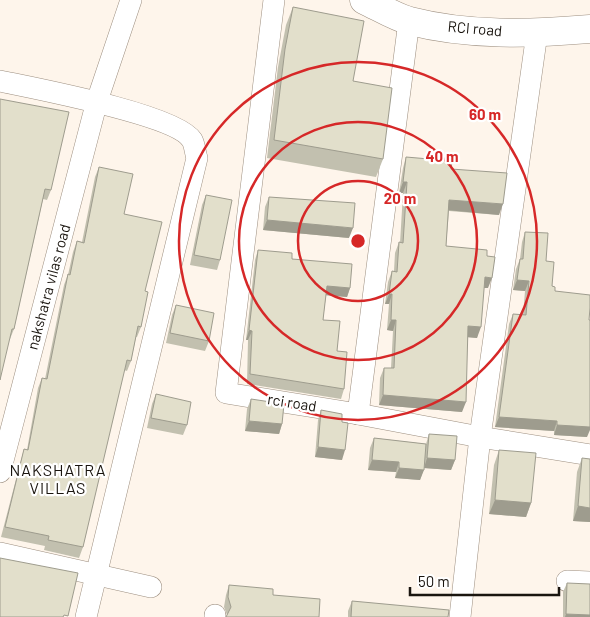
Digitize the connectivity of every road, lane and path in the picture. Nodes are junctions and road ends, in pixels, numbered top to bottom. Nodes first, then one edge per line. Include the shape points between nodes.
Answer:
1 (131, 0) edge
2 (274, 0) edge
3 (364, 0) edge
4 (409, 21) junction
5 (590, 29) edge
6 (537, 33) junction
7 (0, 81) edge
8 (98, 101) junction
9 (358, 414) junction
10 (480, 438) junction
11 (590, 455) edge
12 (0, 472) edge
13 (0, 553) edge
14 (96, 574) junction
15 (566, 581) edge
16 (590, 582) edge
17 (151, 587) dead end
18 (86, 617) edge
19 (460, 617) edge

1 - 8 street
2 - 9 street, rci road via 226,393
3 - 4 street, RCI road
4 - 6 street, RCI road via 477,31
4 - 9 street
5 - 6 street, RCI road
6 - 10 street
7 - 8 street
8 - 12 street, nakshatra vilas road
8 - 14 street via 173,126 191,139 197,158
9 - 10 street
10 - 11 street
10 - 19 street
13 - 14 street
14 - 17 street
14 - 18 street
15 - 16 street

